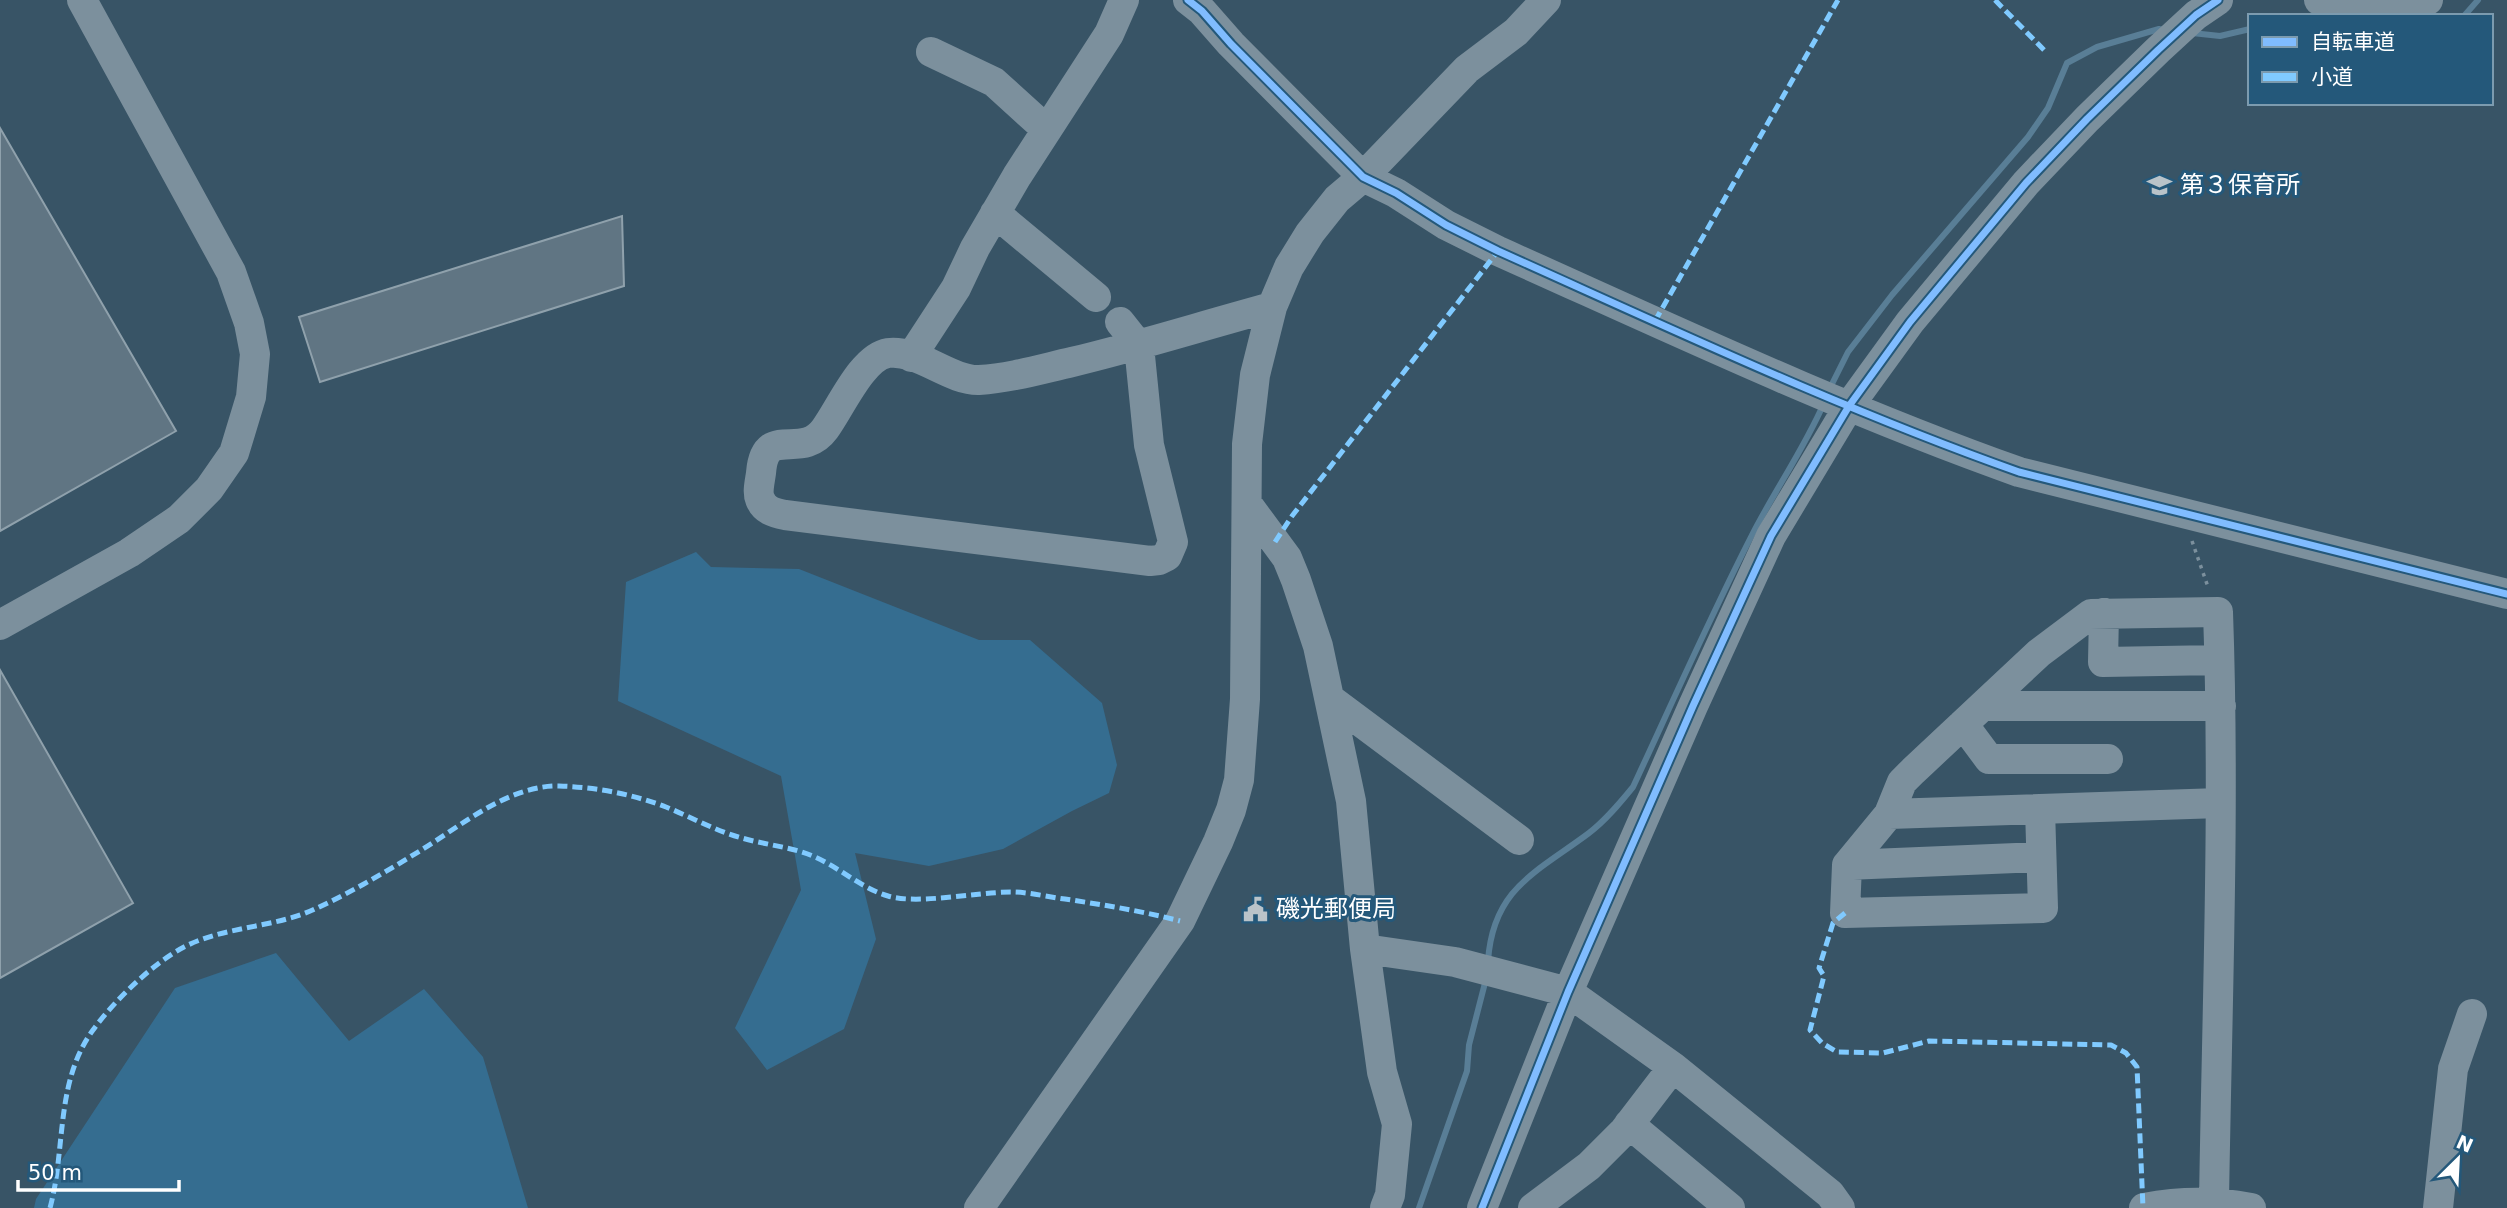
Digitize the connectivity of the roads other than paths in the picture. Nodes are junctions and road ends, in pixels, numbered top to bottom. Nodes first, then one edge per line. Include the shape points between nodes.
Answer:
1 (82, 0) edge
2 (1124, 0) edge
3 (1188, 0) edge
4 (1546, 0) edge
5 (2319, 0) edge
6 (2428, 0) edge
7 (2207, 7) edge
8 (931, 52) dead end
9 (1047, 130) junction
10 (1363, 177) junction
11 (995, 214) junction
12 (1096, 297) dead end
13 (1272, 307) junction
14 (1120, 322) dead end
15 (1139, 346) junction
16 (911, 357) junction
17 (1836, 401) junction
18 (1248, 505) junction
19 (2507, 594) edge
20 (2104, 613) junction
21 (0, 625) edge
22 (2220, 660) junction
23 (1330, 699) junction
24 (2221, 706) junction
25 (1974, 715) junction
26 (2108, 759) dead end
27 (2220, 803) junction
28 (2040, 809) junction
29 (1889, 814) junction
30 (1520, 840) dead end
31 (2041, 858) junction
32 (1847, 865) junction
33 (1365, 949) junction
34 (1568, 992) junction
35 (2472, 1014) dead end
36 (1673, 1067) junction
37 (1629, 1124) junction
38 (2214, 1202) junction
39 (979, 1208) edge
40 (1385, 1208) edge
41 (1482, 1208) edge
42 (1535, 1208) edge
43 (1730, 1208) edge
44 (1840, 1208) edge
45 (2144, 1208) edge
46 (2251, 1208) edge
47 (2438, 1208) edge

1 - 21 street via 232,272 255,354 251,397 233,453 179,519 129,553
2 - 9 street via 1109,34
3 - 10 street
4 - 10 street via 1516,32 1466,69
5 - 6 street via 2395,10
7 - 17 street via 2087,118
8 - 9 street via 994,82
9 - 11 street
10 - 13 street via 1336,199 1310,233
10 - 17 street via 1498,251
11 - 12 street
11 - 16 street via 956,288
13 - 15 street
13 - 18 street via 1255,375 1247,444
14 - 15 street
15 - 16 street via 1009,377 974,380
15 - 16 street via 1149,445 1172,542 1167,556 1150,561 785,515 764,507 758,497 766,451 774,445 815,440 877,357 901,353
17 - 19 street via 2019,472
17 - 34 street via 1693,706
18 - 23 street via 1287,558 1318,646
18 - 39 street via 1245,699 1239,780 1227,821 1180,921
20 - 22 street via 2218,612
20 - 22 street via 2104,662
20 - 25 street via 2091,614 2039,653
22 - 24 street
23 - 30 street
23 - 33 street via 1351,801
24 - 25 street
24 - 27 street
25 - 26 street via 1989,759
25 - 29 street via 1902,782
27 - 28 street
27 - 38 street
28 - 29 street
28 - 31 street
29 - 32 street
31 - 32 street
31 - 32 street via 2043,908 1845,913
33 - 34 street via 1466,964
33 - 40 street via 1382,1072 1397,1124
34 - 36 street
34 - 41 street
35 - 47 street via 2453,1069
36 - 37 street
36 - 44 street via 1830,1194
37 - 42 street via 1589,1166
37 - 43 street
38 - 45 street
38 - 46 street

